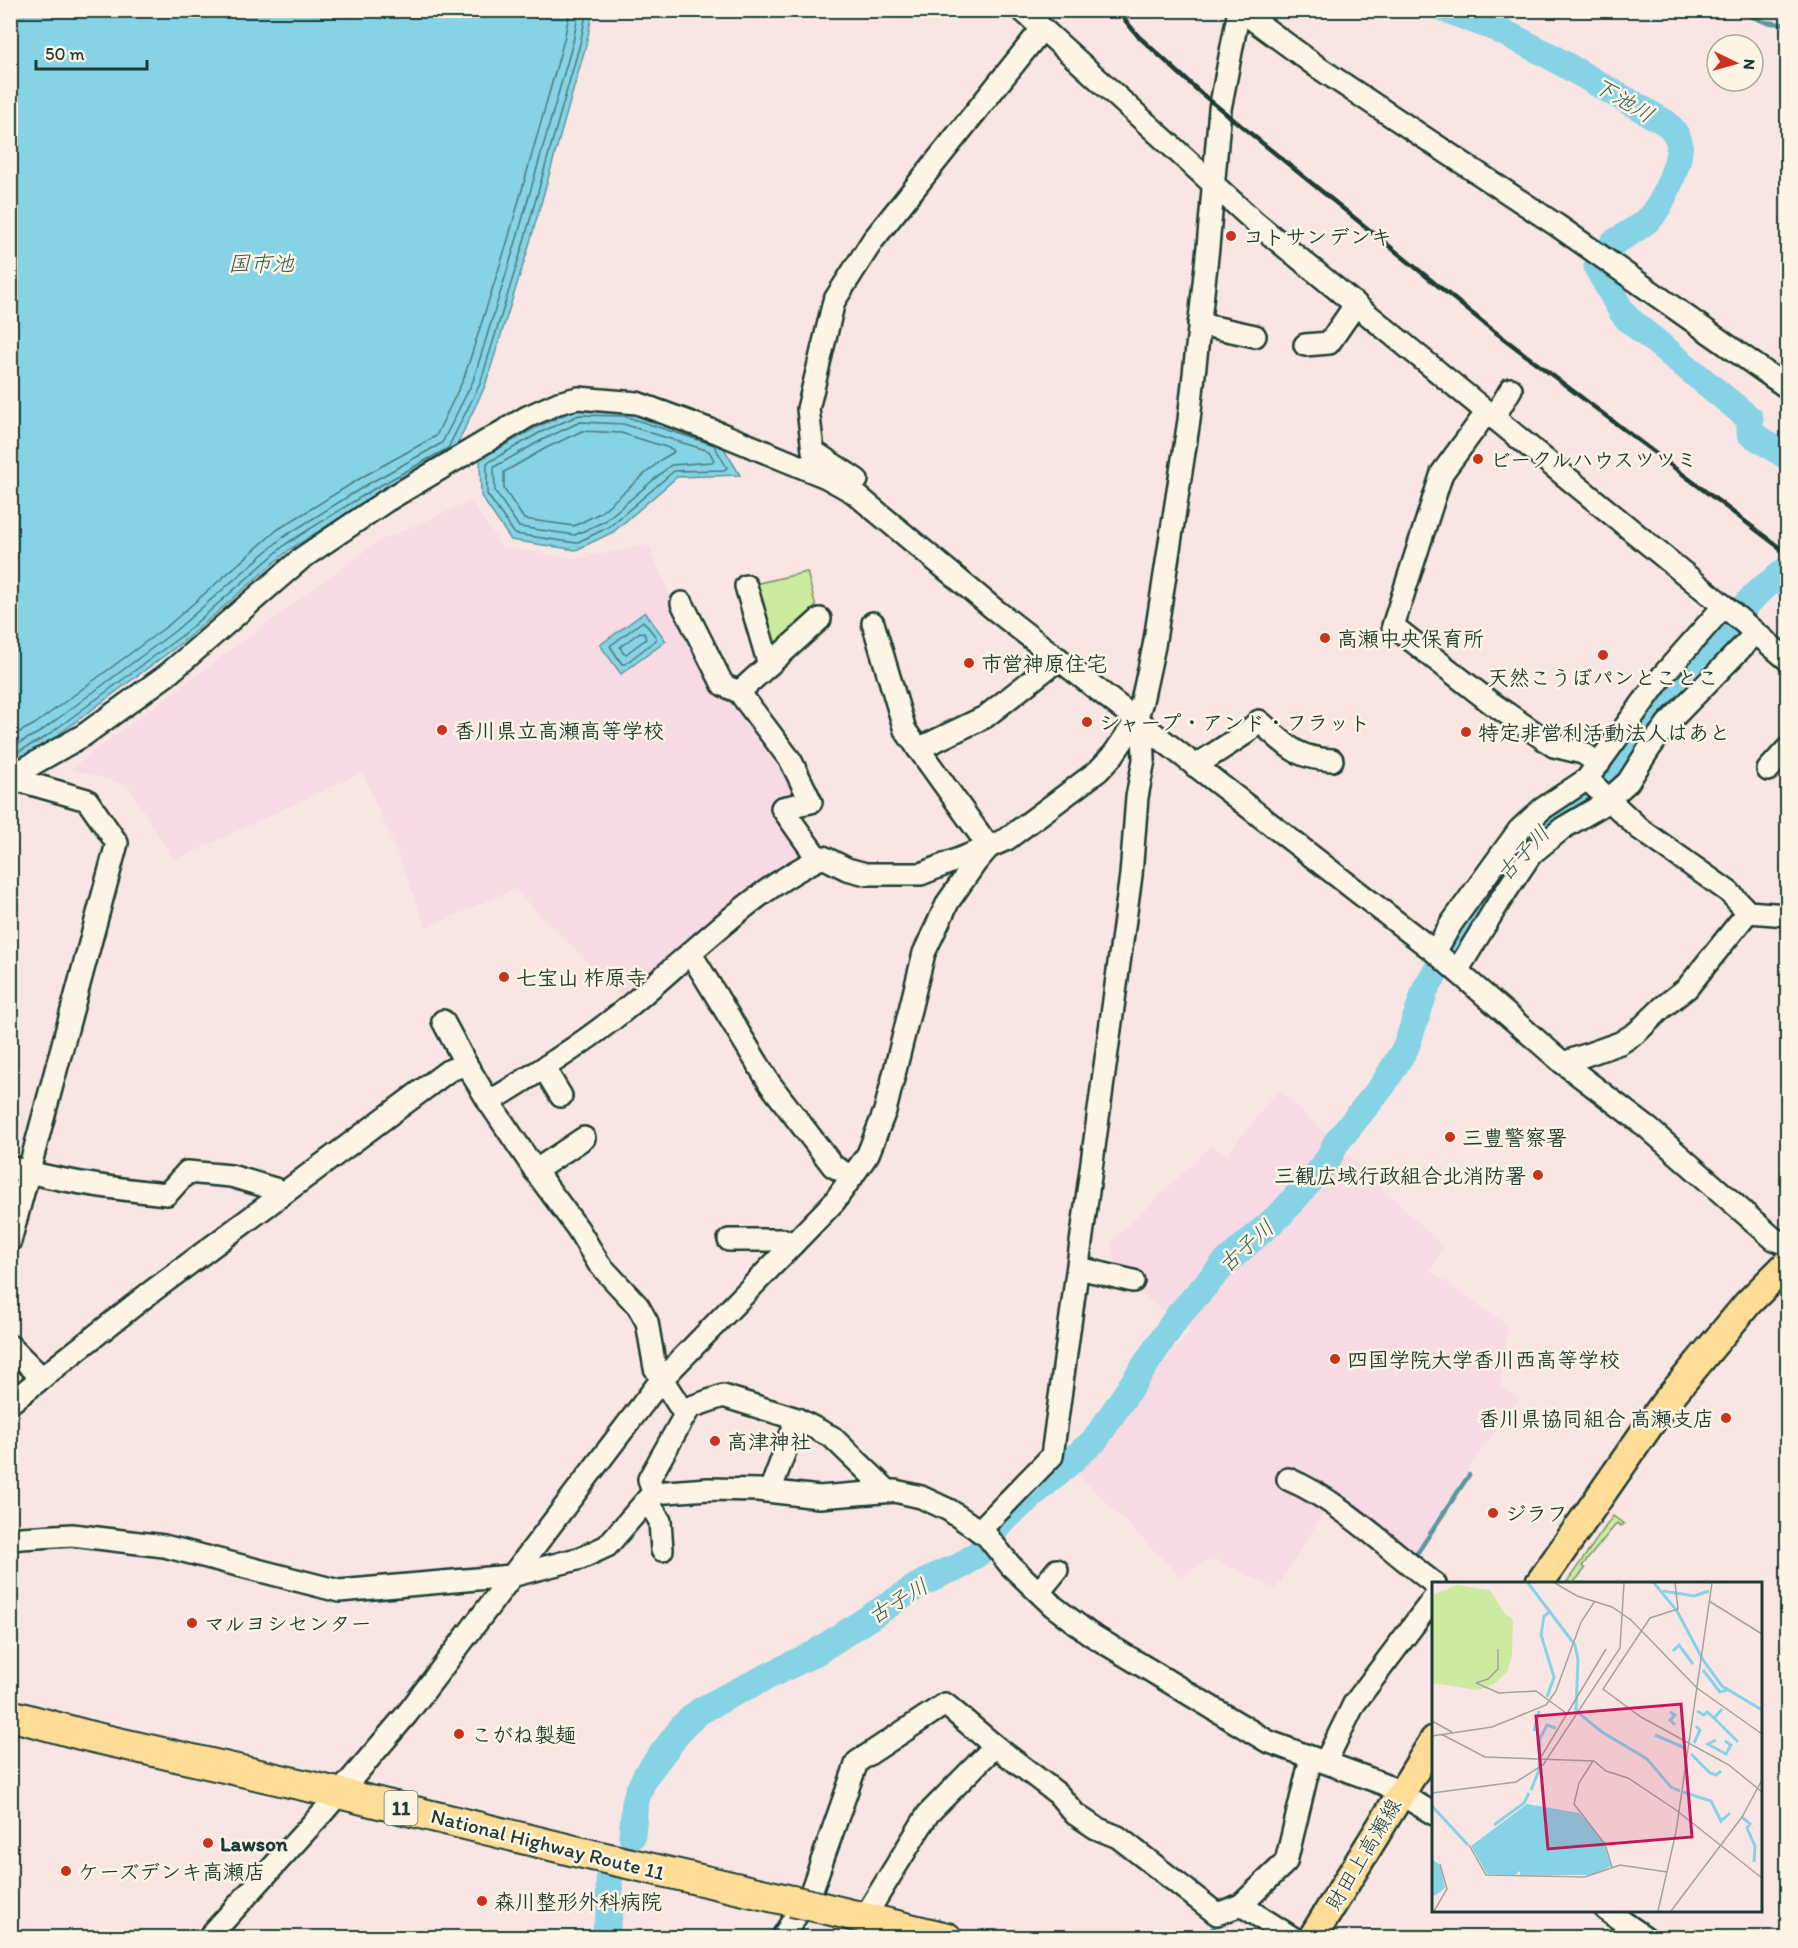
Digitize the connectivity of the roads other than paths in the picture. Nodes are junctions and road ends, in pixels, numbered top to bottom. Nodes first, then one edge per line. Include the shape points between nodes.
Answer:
1 (1022, 10) edge
2 (1239, 10) edge
3 (1042, 29) junction
4 (1213, 182) junction
5 (1356, 304) junction
6 (1199, 324) junction
7 (1256, 336) dead end
8 (1305, 345) dead end
9 (1788, 388) edge
10 (1511, 389) dead end
11 (1490, 415) junction
12 (853, 492) junction
13 (746, 586) dead end
14 (682, 603) dead end
15 (1724, 606) junction
16 (820, 619) dead end
17 (873, 623) dead end
18 (1755, 634) junction
19 (1059, 659) junction
20 (1788, 660) edge
21 (769, 664) junction
22 (739, 692) junction
23 (1136, 719) junction
24 (1788, 748) edge
25 (918, 749) junction
26 (1332, 760) dead end
27 (1195, 766) junction
28 (1768, 770) dead end
29 (10, 778) edge
30 (1597, 782) junction
31 (990, 847) junction
32 (818, 859) junction
33 (1748, 912) junction
34 (1788, 915) edge
35 (1435, 952) junction
36 (690, 954) junction
37 (1457, 971) junction
38 (443, 1021) dead end
39 (466, 1064) junction
40 (1563, 1064) junction
41 (544, 1068) junction
42 (561, 1096) dead end
43 (489, 1102) junction
44 (584, 1138) dead end
45 (20, 1169) edge
46 (535, 1171) junction
47 (852, 1177) junction
48 (285, 1192) junction
49 (729, 1240) dead end
50 (10, 1241) edge
51 (792, 1244) junction
52 (1788, 1244) edge
53 (1788, 1263) edge
54 (1079, 1268) junction
55 (1132, 1281) dead end
56 (10, 1346) edge
57 (42, 1378) junction
58 (661, 1380) junction
59 (10, 1403) edge
60 (685, 1415) junction
61 (797, 1419) junction
62 (1288, 1479) dead end
63 (770, 1491) junction
64 (888, 1491) junction
65 (650, 1497) junction
66 (979, 1531) junction
67 (10, 1540) edge
68 (662, 1550) dead end
69 (1057, 1570) dead end
70 (511, 1576) junction
71 (1433, 1582) edge
72 (1540, 1582) edge
73 (1039, 1592) junction
74 (1432, 1601) edge
75 (10, 1715) edge
76 (1432, 1743) edge
77 (995, 1746) junction
78 (1318, 1760) junction
79 (338, 1793) junction
80 (1399, 1794) junction
81 (1432, 1813) edge
82 (1241, 1905) junction
83 (1607, 1912) edge
84 (864, 1918) junction
85 (208, 1938) edge
86 (782, 1938) edge
87 (947, 1938) edge
88 (1293, 1938) edge
89 (1312, 1938) edge
90 (1646, 1938) edge

1 - 3 street
2 - 4 street via 1221,108
2 - 9 street
3 - 4 street
3 - 12 street via 873,240 834,301 807,409 813,451 857,481
4 - 5 street via 1256,224
4 - 6 street
5 - 8 street via 1329,343
5 - 11 street
6 - 7 street
6 - 23 street via 1161,605
10 - 11 street
11 - 15 street
11 - 30 street via 1442,473 1393,626 1554,746 1583,753
12 - 19 street
12 - 29 street via 797,465 637,403 578,398 558,403 527,417 386,501 302,558 168,674 84,735
13 - 21 street
14 - 22 street via 723,685
15 - 18 street
15 - 30 street via 1664,675
16 - 21 street
17 - 25 street via 905,730
18 - 20 street
18 - 30 street via 1668,723 1628,783
19 - 23 street
19 - 25 street via 985,717
21 - 22 street
22 - 32 street via 791,761 811,802 782,808
23 - 27 street
23 - 31 street via 1098,771 1008,839
23 - 54 street via 1144,760
24 - 28 street
25 - 31 street
26 - 27 street via 1311,759 1294,751 1259,721 1246,734
27 - 35 street
29 - 45 street via 87,800 117,843
30 - 33 street via 1640,829 1729,892
30 - 35 street via 1542,809 1519,830
30 - 37 street via 1602,805 1563,828 1531,854
31 - 32 street via 921,873 866,874 824,856
31 - 47 street via 948,902 924,953 885,1111 868,1154
32 - 36 street via 741,910
33 - 34 street
33 - 40 street via 1687,988 1636,1033
35 - 37 street
36 - 41 street via 621,1013
36 - 47 street via 770,1084 833,1166
37 - 40 street
38 - 39 street
39 - 43 street
39 - 48 street via 448,1071
40 - 52 street via 1648,1128 1774,1239
41 - 42 street
41 - 43 street
43 - 46 street
44 - 46 street
45 - 48 street via 123,1190 167,1194 187,1172 231,1176
45 - 50 street
46 - 58 street via 599,1264 638,1306 647,1322 655,1368
47 - 51 street via 834,1202
48 - 57 street
49 - 51 street via 784,1240
51 - 58 street
53 - 72 main road via 1748,1303 1664,1404
54 - 55 street
54 - 66 street via 1052,1456
56 - 57 street
57 - 59 street
58 - 60 street
58 - 70 street
60 - 61 street via 692,1407 723,1396
60 - 65 street via 649,1479
61 - 63 street
61 - 64 street via 832,1437
62 - 71 street via 1359,1523
63 - 64 street via 819,1497
63 - 65 street via 708,1489
64 - 66 street via 921,1497
65 - 68 street via 660,1521
65 - 70 street via 607,1546 581,1558
66 - 73 street
67 - 70 street via 72,1535 164,1546 339,1591
69 - 73 street
70 - 79 street via 407,1714
73 - 78 street via 1090,1634 1267,1741
74 - 78 street via 1354,1704
75 - 79 highway, National Highway Route 11 / 11
76 - 80 main road, 財田上高瀬線
77 - 82 street via 1058,1794 1075,1814 1119,1837 1217,1914
77 - 84 street via 928,1814
77 - 86 street via 945,1704 857,1762 811,1892
78 - 80 street via 1384,1784
78 - 82 street via 1286,1862
79 - 84 highway, National Highway Route 11 / 11
79 - 85 street
80 - 81 street
80 - 89 main road, 財田上高瀬線
82 - 88 street
83 - 90 street
84 - 87 highway, National Highway Route 11 / 11

